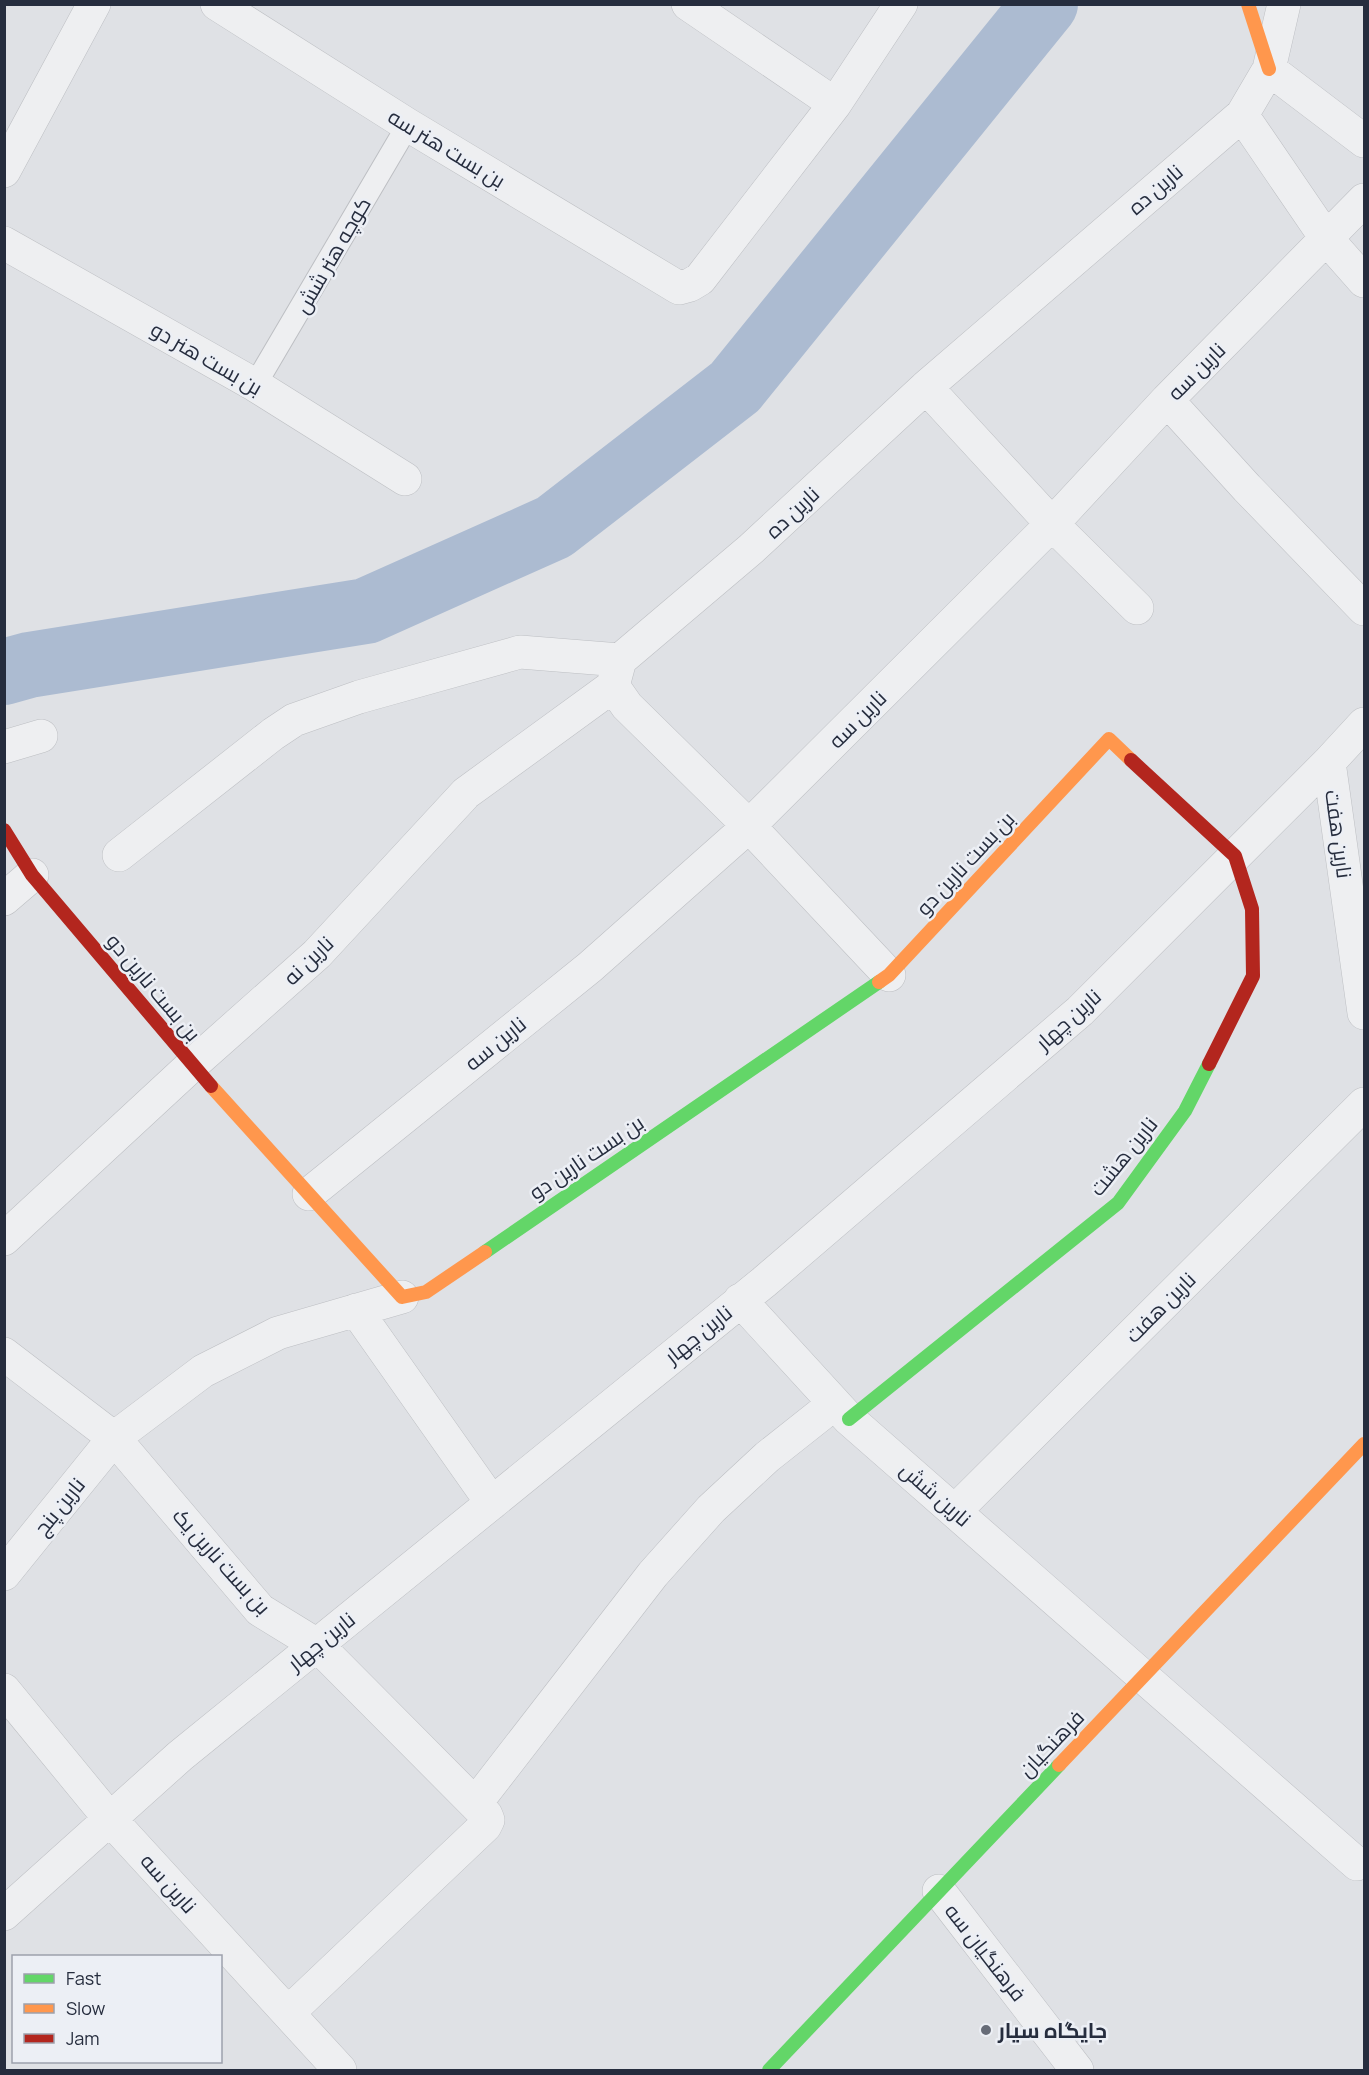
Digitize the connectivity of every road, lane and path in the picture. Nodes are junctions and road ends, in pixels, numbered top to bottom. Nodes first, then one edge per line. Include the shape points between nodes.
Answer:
1 (94, 4) edge
2 (218, 4) edge
3 (688, 4) edge
4 (901, 4) edge
5 (1248, 4) edge
6 (1284, 4) edge
7 (1269, 69) junction
8 (835, 104) junction
9 (1242, 115) junction
10 (408, 125) junction
11 (1365, 141) edge
12 (4, 171) edge
13 (1365, 200) edge
14 (1326, 238) junction
15 (4, 243) edge
16 (1365, 281) edge
17 (255, 385) junction
18 (926, 387) junction
19 (1167, 400) junction
20 (405, 479) dead end
21 (1052, 524) junction
22 (1137, 608) dead end
23 (1365, 609) edge
24 (617, 673) junction
25 (1365, 724) edge
26 (41, 736) dead end
27 (4, 747) edge
28 (1329, 762) junction
29 (749, 826) junction
30 (4, 830) edge
31 (119, 855) dead end
32 (1235, 856) junction
33 (32, 875) junction
34 (4, 899) edge
35 (889, 975) junction
36 (1365, 1012) edge
37 (192, 1065) junction
38 (1365, 1104) edge
39 (309, 1194) junction
40 (4, 1239) edge
41 (402, 1297) junction
42 (740, 1300) junction
43 (356, 1310) junction
44 (4, 1354) edge
45 (842, 1412) junction
46 (114, 1437) junction
47 (1365, 1444) edge
48 (492, 1503) junction
49 (956, 1511) junction
50 (4, 1574) edge
51 (317, 1645) junction
52 (1143, 1677) junction
53 (4, 1690) edge
54 (482, 1812) junction
55 (110, 1819) junction
56 (1357, 1864) dead end
57 (939, 1891) junction
58 (4, 1914) edge
59 (288, 2013) junction
60 (340, 2070) edge
61 (769, 2070) edge
62 (1077, 2070) edge

1 - 12 street
2 - 10 street, بن بست هنر سه
3 - 8 street
4 - 8 street
5 - 7 street
6 - 7 street, نارین ده
7 - 9 street, نارین ده
7 - 11 street
8 - 10 street, بن بست هنر سه via 700,279 679,288
9 - 14 street
9 - 18 street, نارین ده
10 - 17 lane, کوچه هنر شش
13 - 14 street, نارین سه
14 - 16 street
14 - 19 street, نارین سه
15 - 17 street, بن بست هنر دو
17 - 20 street, بن بست هنر دو
18 - 21 street
18 - 24 street, نارین ده
19 - 21 street, نارین سه
19 - 23 street
21 - 22 street
21 - 29 street, نارین سه
24 - 29 street via 627,706
24 - 31 street via 520,652 359,697 294,720
24 - 37 street, نارین نه via 466,793 317,954
25 - 28 street, نارین چهار
26 - 27 street
28 - 32 street, نارین چهار
28 - 36 street, نارین هفت
29 - 35 street
29 - 39 street, نارین سه via 590,967
30 - 33 street, بن بست نارین دو
32 - 35 street, بن بست نارین دو via 1109,739
32 - 42 street, نارین چهار via 1080,1011
32 - 45 street, نارین هشت via 1252,909 1253,976 1185,1111 1118,1203
33 - 34 street
33 - 37 street, بن بست نارین دو
35 - 41 street, بن بست نارین دو via 426,1292
37 - 39 street, بن بست نارین دو
37 - 40 street, نارین نه
38 - 49 street, نارین هفت
39 - 41 street, بن بست نارین دو
41 - 43 street, نارین پنج
42 - 45 street, نارین شش
42 - 48 street, نارین چهار
43 - 46 street, نارین پنج via 278,1333 203,1371
43 - 48 street
44 - 46 street, بن بست نارین یک
45 - 49 street, نارین شش
45 - 54 street via 767,1457 711,1509 653,1574
46 - 50 street, نارین پنج
46 - 51 street, بن بست نارین یک via 260,1610
47 - 52 street, فرهنگیان
48 - 51 street, نارین چهار
49 - 52 street, نارین شش
51 - 54 street, بن بست نارین یک
51 - 55 street, نارین چهار via 180,1756
52 - 56 street, نارین شش
52 - 57 street, فرهنگیان
53 - 55 street, نارین سه
54 - 59 street via 485,1826
55 - 58 street, نارین چهار
55 - 59 street, نارین سه
57 - 61 street, فرهنگیان
57 - 62 street, فرهنگیان سه
59 - 60 street, نارین سه

